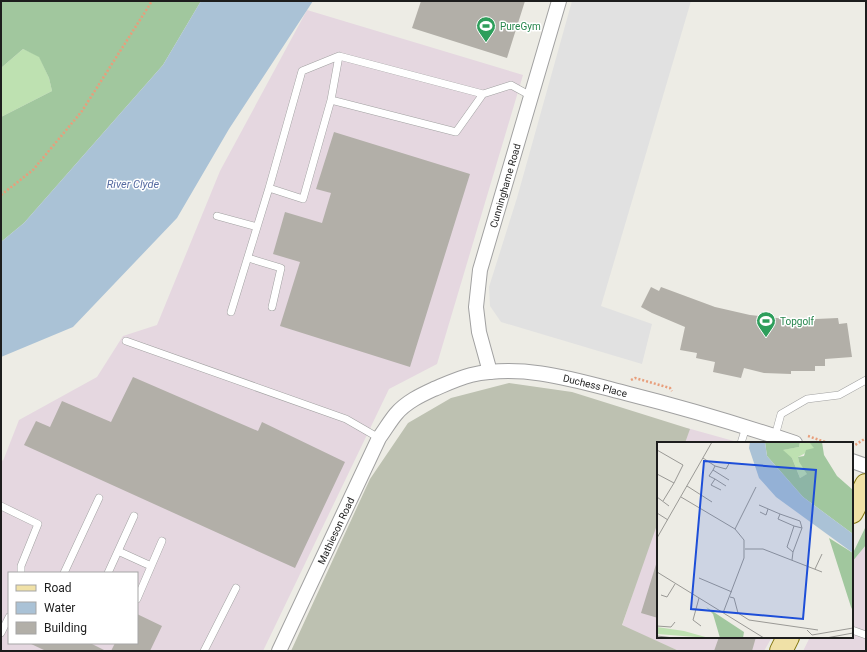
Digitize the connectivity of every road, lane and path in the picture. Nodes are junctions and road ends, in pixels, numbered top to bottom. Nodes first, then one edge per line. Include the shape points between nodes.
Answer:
1 (152, 1) edge
2 (559, 1) edge
3 (339, 56) junction
4 (482, 94) junction
5 (531, 96) junction
6 (331, 100) junction
7 (269, 188) junction
8 (1, 195) edge
9 (217, 216) dead end
10 (257, 227) junction
11 (248, 258) junction
12 (272, 307) dead end
13 (231, 312) dead end
14 (126, 341) dead end
15 (490, 372) junction
16 (866, 380) edge
17 (397, 413) joint
18 (746, 427) junction
19 (775, 436) junction
20 (379, 438) junction
21 (866, 438) edge
22 (741, 442) edge
23 (793, 442) edge
24 (853, 447) edge
25 (853, 461) edge
26 (866, 466) edge
27 (866, 485) edge
28 (99, 498) dead end
29 (1, 506) edge
30 (853, 510) edge
31 (134, 516) dead end
32 (162, 541) dead end
33 (118, 551) junction
34 (151, 566) junction
35 (21, 572) edge
36 (64, 572) edge
37 (108, 572) edge
38 (236, 588) dead end
39 (138, 597) edge
40 (8, 619) edge
41 (853, 630) edge
42 (1, 633) edge
43 (866, 634) edge
44 (788, 638) edge
45 (204, 651) edge
46 (279, 651) edge
47 (781, 651) edge

1 - 8 path via 82,111 33,170
2 - 5 street, Cunninghame Road
3 - 4 lane
3 - 6 lane
3 - 7 lane via 302,71
4 - 5 lane via 511,84
4 - 6 lane via 456,132
5 - 15 street, Cunninghame Road via 482,263 477,289 479,332
6 - 7 lane via 303,199
7 - 10 lane
9 - 10 lane
10 - 11 lane
11 - 12 lane via 281,268
11 - 13 lane
14 - 20 lane via 346,419
15 - 17 street, Duchess Place via 470,375 443,385 416,398
15 - 18 street, Duchess Place via 546,374 639,396
16 - 19 lane via 840,395 807,399 781,414
17 - 20 street, Mathieson Road
18 - 19 street, Duchess Place
18 - 22 lane
19 - 23 street, Duchess Place
20 - 46 street, Mathieson Road
21 - 24 path
25 - 26 street
27 - 30 main road
28 - 36 lane
29 - 35 lane via 38,524 21,566
31 - 33 lane
32 - 34 lane
33 - 34 lane
33 - 37 lane
34 - 39 lane
38 - 45 lane
40 - 42 lane
41 - 43 lane
44 - 47 main road

